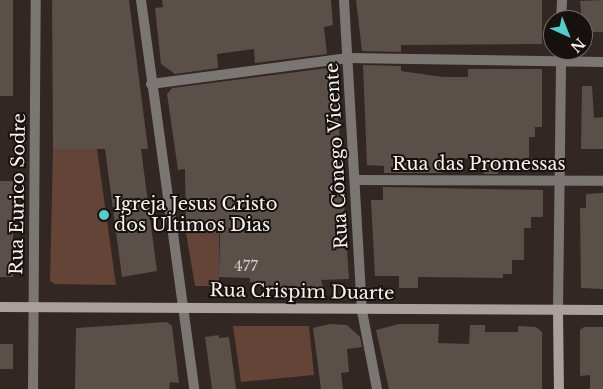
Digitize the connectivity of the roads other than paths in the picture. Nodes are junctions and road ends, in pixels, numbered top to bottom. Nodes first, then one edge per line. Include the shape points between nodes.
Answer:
1 (36, 0) edge
2 (141, 0) edge
3 (344, 0) edge
4 (348, 58) junction
5 (561, 61) junction
6 (603, 62) edge
7 (151, 84) junction
8 (356, 180) junction
9 (560, 180) junction
10 (603, 181) edge
11 (183, 305) junction
12 (0, 306) edge
13 (33, 306) junction
14 (603, 310) edge
15 (362, 311) junction
16 (558, 311) junction
17 (33, 389) edge
18 (194, 389) edge
19 (377, 389) edge
20 (559, 389) edge

1 - 13 street, Rua Eurico Sodre
2 - 7 street
3 - 4 street, Rua Cônego Vicente
4 - 5 street
4 - 7 street
4 - 8 street, Rua Cônego Vicente
5 - 6 street
5 - 9 street
7 - 11 street
8 - 9 street, Rua das Promessas
8 - 15 street, Rua Cônego Vicente
9 - 10 street, Rua das Promessas
9 - 16 street
11 - 13 main road, Rua Crispim Duarte
11 - 15 main road, Rua Crispim Duarte
11 - 18 street
12 - 13 main road, Rua Crispim Duarte
13 - 17 street, Rua Eurico Sodre
14 - 16 main road, Rua Crispim Duarte
15 - 16 main road, Rua Crispim Duarte
15 - 19 street, Rua Cônego Vicente
16 - 20 main road

